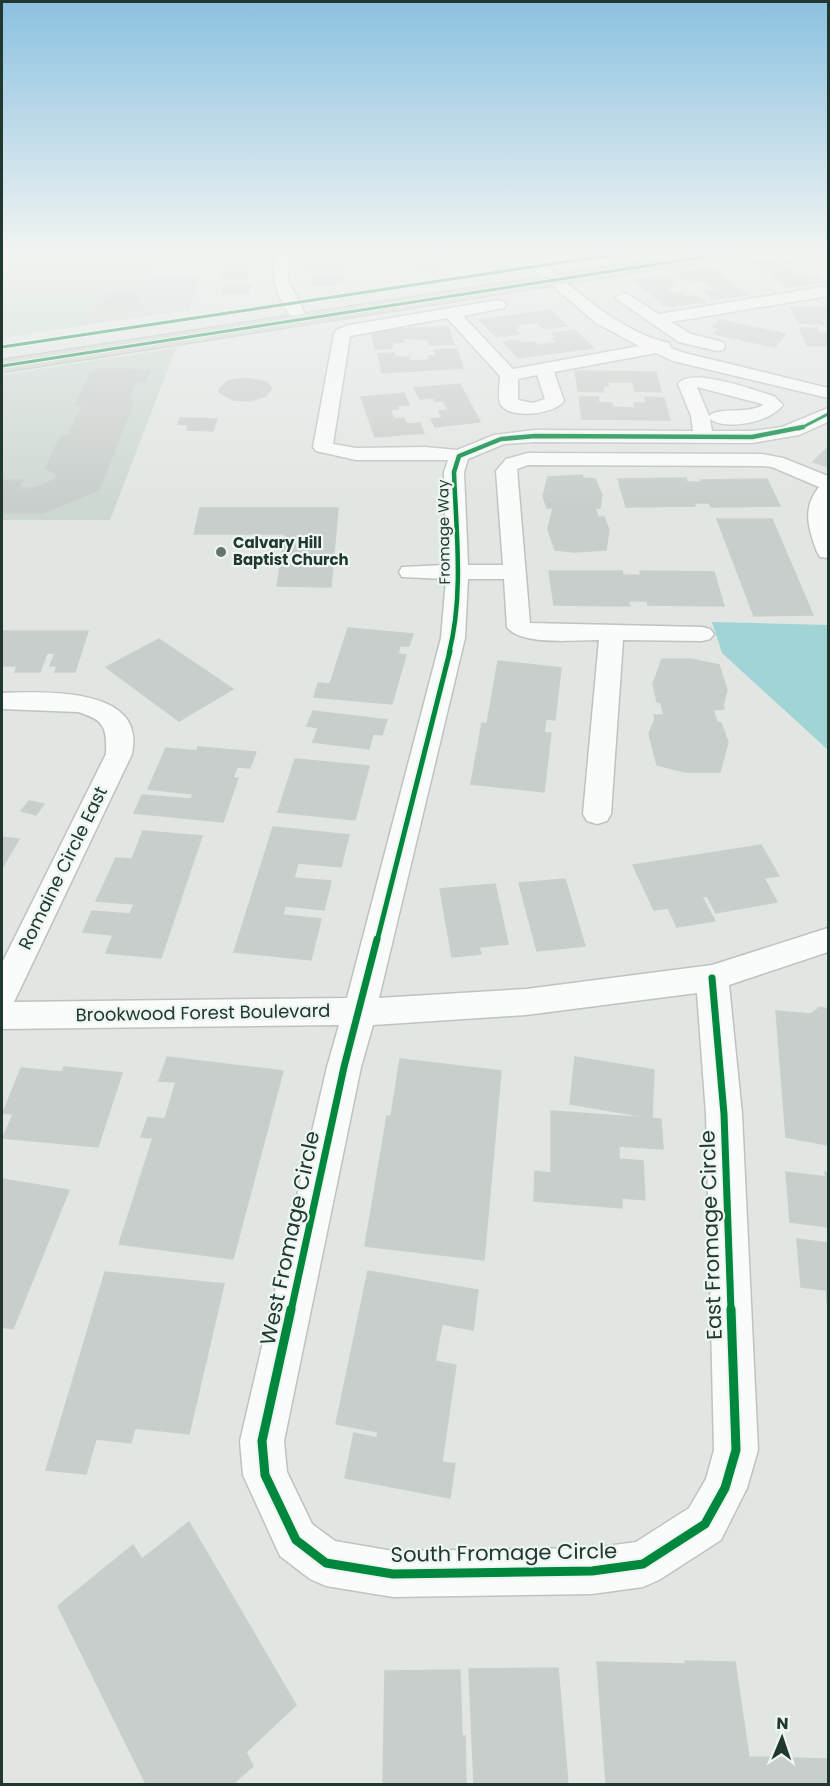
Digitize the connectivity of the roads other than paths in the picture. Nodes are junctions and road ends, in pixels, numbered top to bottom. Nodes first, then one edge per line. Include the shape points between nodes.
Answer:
1 (65, 337) edge
2 (188, 337) edge
3 (341, 337) edge
4 (474, 337) edge
5 (637, 337) edge
6 (685, 338) joint
7 (2, 347) edge
8 (658, 348) junction
9 (738, 351) dead end
10 (2, 366) edge
11 (544, 370) junction
12 (509, 375) junction
13 (828, 393) edge
14 (828, 414) edge
15 (702, 427) junction
16 (459, 456) junction
17 (828, 483) edge
18 (828, 489) edge
19 (828, 552) edge
20 (410, 572) dead end
21 (457, 572) junction
22 (515, 572) junction
23 (612, 633) junction
24 (702, 634) dead end
25 (2, 701) edge
26 (597, 814) dead end
27 (828, 940) edge
28 (712, 978) junction
29 (2, 994) edge
30 (360, 1011) junction
31 (2, 1016) edge
32 (265, 1475) joint
33 (725, 1488) joint

1 - 7 main road
2 - 10 main road
3 - 16 street via 323,447 339,453 421,452
4 - 12 street
5 - 8 street
6 - 8 street
6 - 9 street
8 - 11 street
8 - 13 street via 679,357
11 - 12 street
11 - 12 street via 555,401 546,408 516,407 509,403
14 - 15 street, Fromage Way via 810,426 786,434
15 - 15 street via 726,418 752,417 774,405 697,381 687,384
15 - 16 street, Fromage Way via 501,439
16 - 21 street, Fromage Way via 454,472
17 - 22 street via 762,460 515,461 506,471
18 - 19 street via 816,513
20 - 21 street
21 - 22 street
21 - 30 street, Fromage Way via 453,638
22 - 23 street via 519,627 530,632
23 - 24 street
23 - 26 street
25 - 29 street, Romaine Circle East via 77,702 100,709 114,722 122,741
27 - 28 street, Brookwood Forest Boulevard
28 - 30 street, Brookwood Forest Boulevard via 526,1002
28 - 33 street, East Fromage Circle via 724,1114 736,1450
30 - 31 street, Brookwood Forest Boulevard
30 - 32 street, West Fromage Circle via 262,1441
32 - 33 street, South Fromage Circle via 296,1540 326,1563 393,1574 592,1571 643,1564 705,1524

